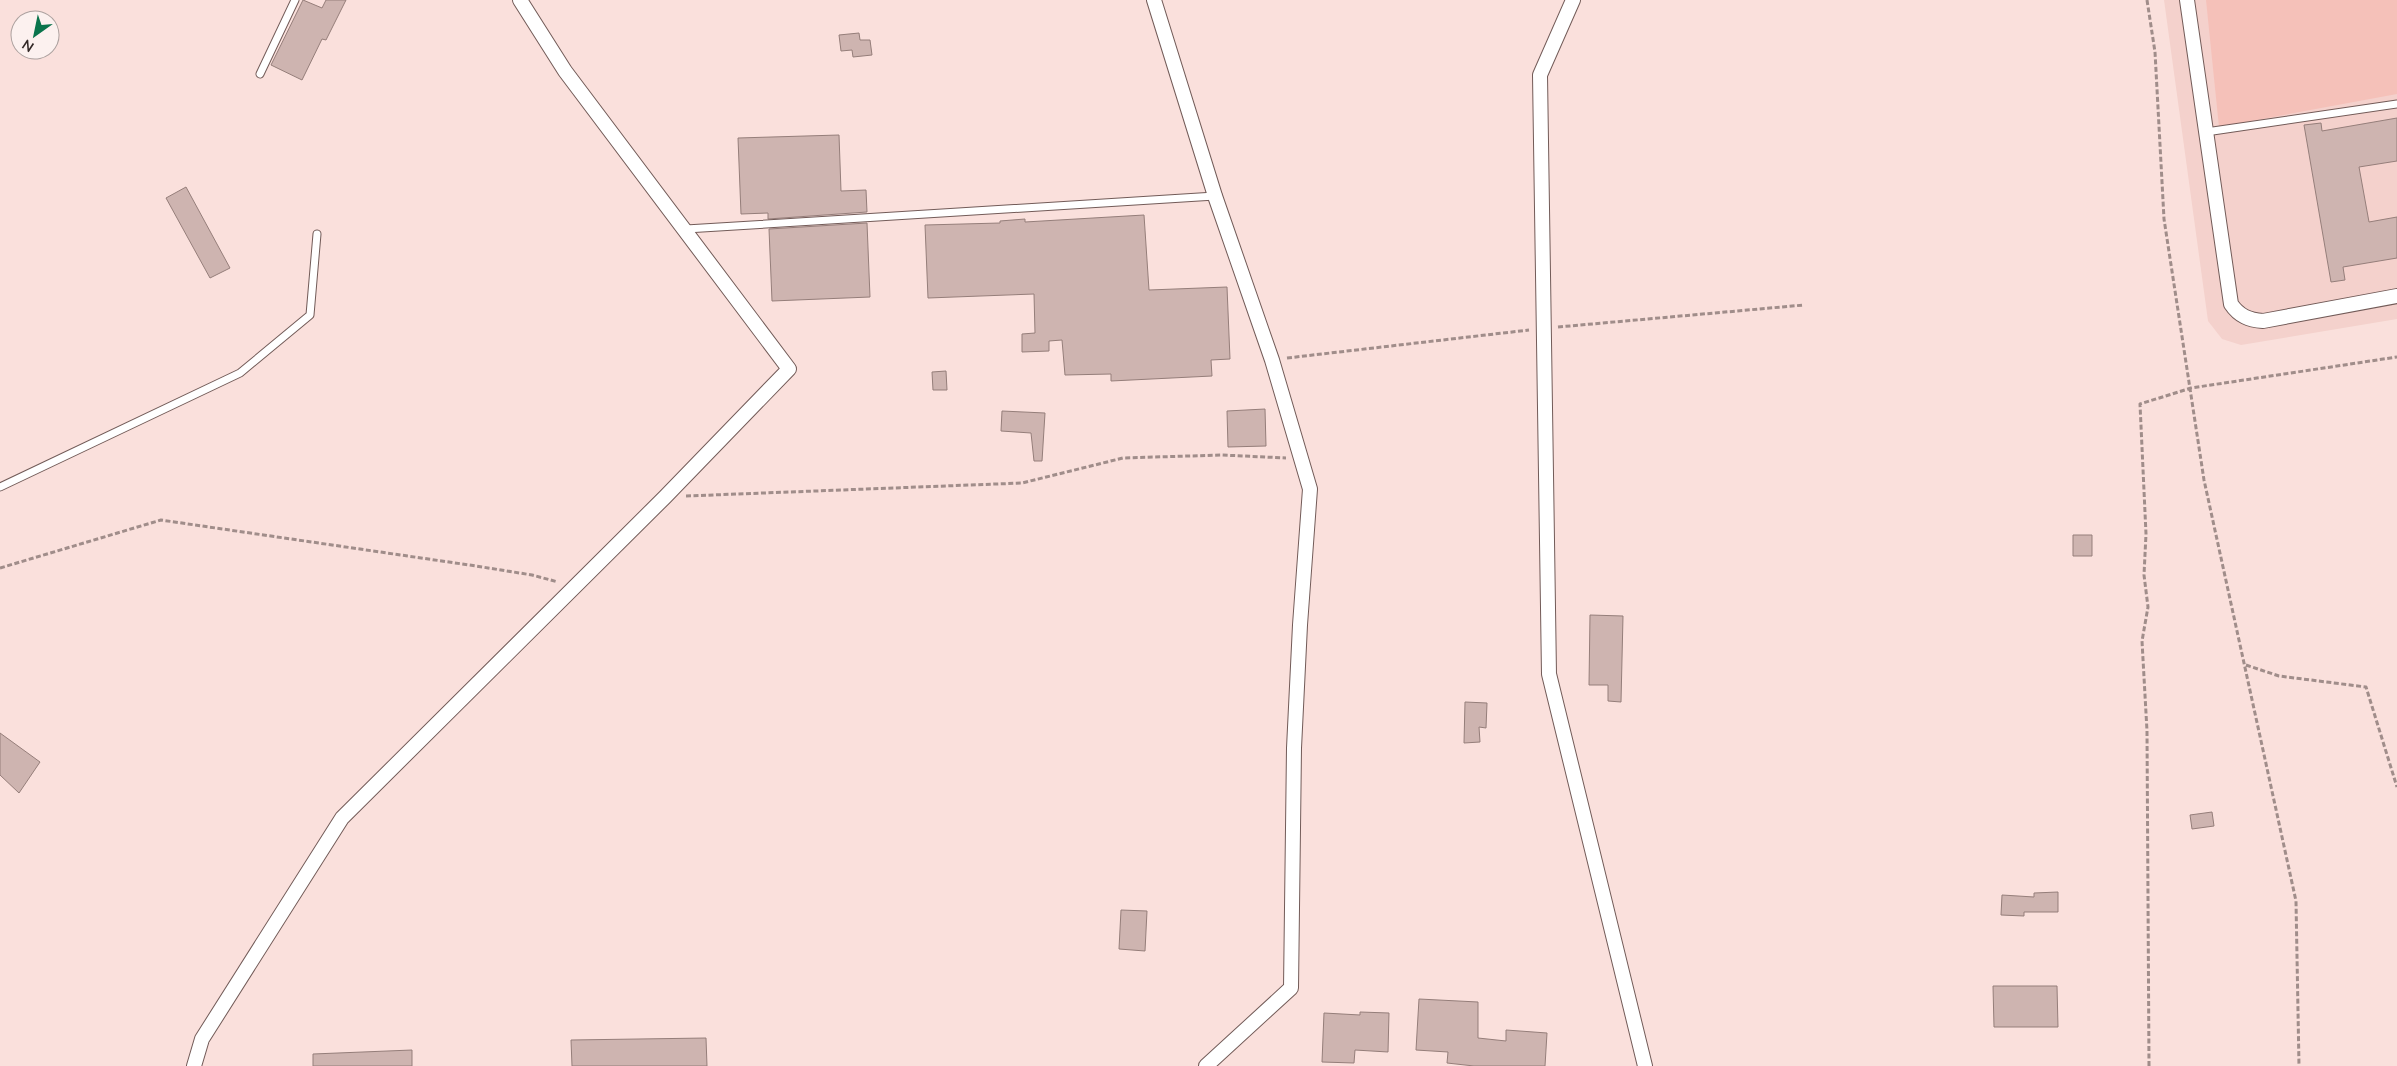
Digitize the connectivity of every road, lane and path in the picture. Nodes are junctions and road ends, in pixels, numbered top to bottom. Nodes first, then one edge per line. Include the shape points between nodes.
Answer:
1 (295, 0) edge
2 (520, 0) edge
3 (1154, 0) edge
4 (1573, 0) edge
5 (2147, 0) edge
6 (2188, 0) edge
7 (260, 74) dead end
8 (2397, 104) edge
9 (2206, 132) junction
10 (1215, 196) junction
11 (686, 230) junction
12 (317, 234) dead end
13 (2397, 296) edge
14 (2397, 357) edge
15 (2191, 388) junction
16 (1300, 458) junction
17 (0, 487) edge
18 (665, 497) junction
19 (0, 568) edge
20 (574, 586) junction
21 (2245, 665) junction
22 (2397, 787) edge
23 (194, 1066) edge
24 (1206, 1066) edge
25 (1645, 1066) edge
26 (2149, 1066) edge
27 (2299, 1066) edge

1 - 7 lane
2 - 11 street via 565,71
3 - 10 street
4 - 25 street via 1540,75 1549,674
5 - 15 path via 2155,52 2164,219
6 - 9 street
8 - 9 lane
9 - 13 street via 2231,304 2236,311 2253,320 2263,321
10 - 11 lane
10 - 16 street via 1272,360
11 - 18 street via 788,369
12 - 17 lane via 310,315 240,372
14 - 15 path
15 - 21 path via 2204,480
15 - 26 path via 2140,404 2146,534 2144,575 2148,607 2142,641 2147,732
16 - 18 path via 1222,455 1123,458 1022,483
16 - 24 street via 1310,489 1294,748 1291,988
18 - 20 street
19 - 20 path via 161,520 513,572
20 - 23 street via 342,818 202,1039
21 - 22 path via 2279,676 2366,687
21 - 27 path via 2296,901

